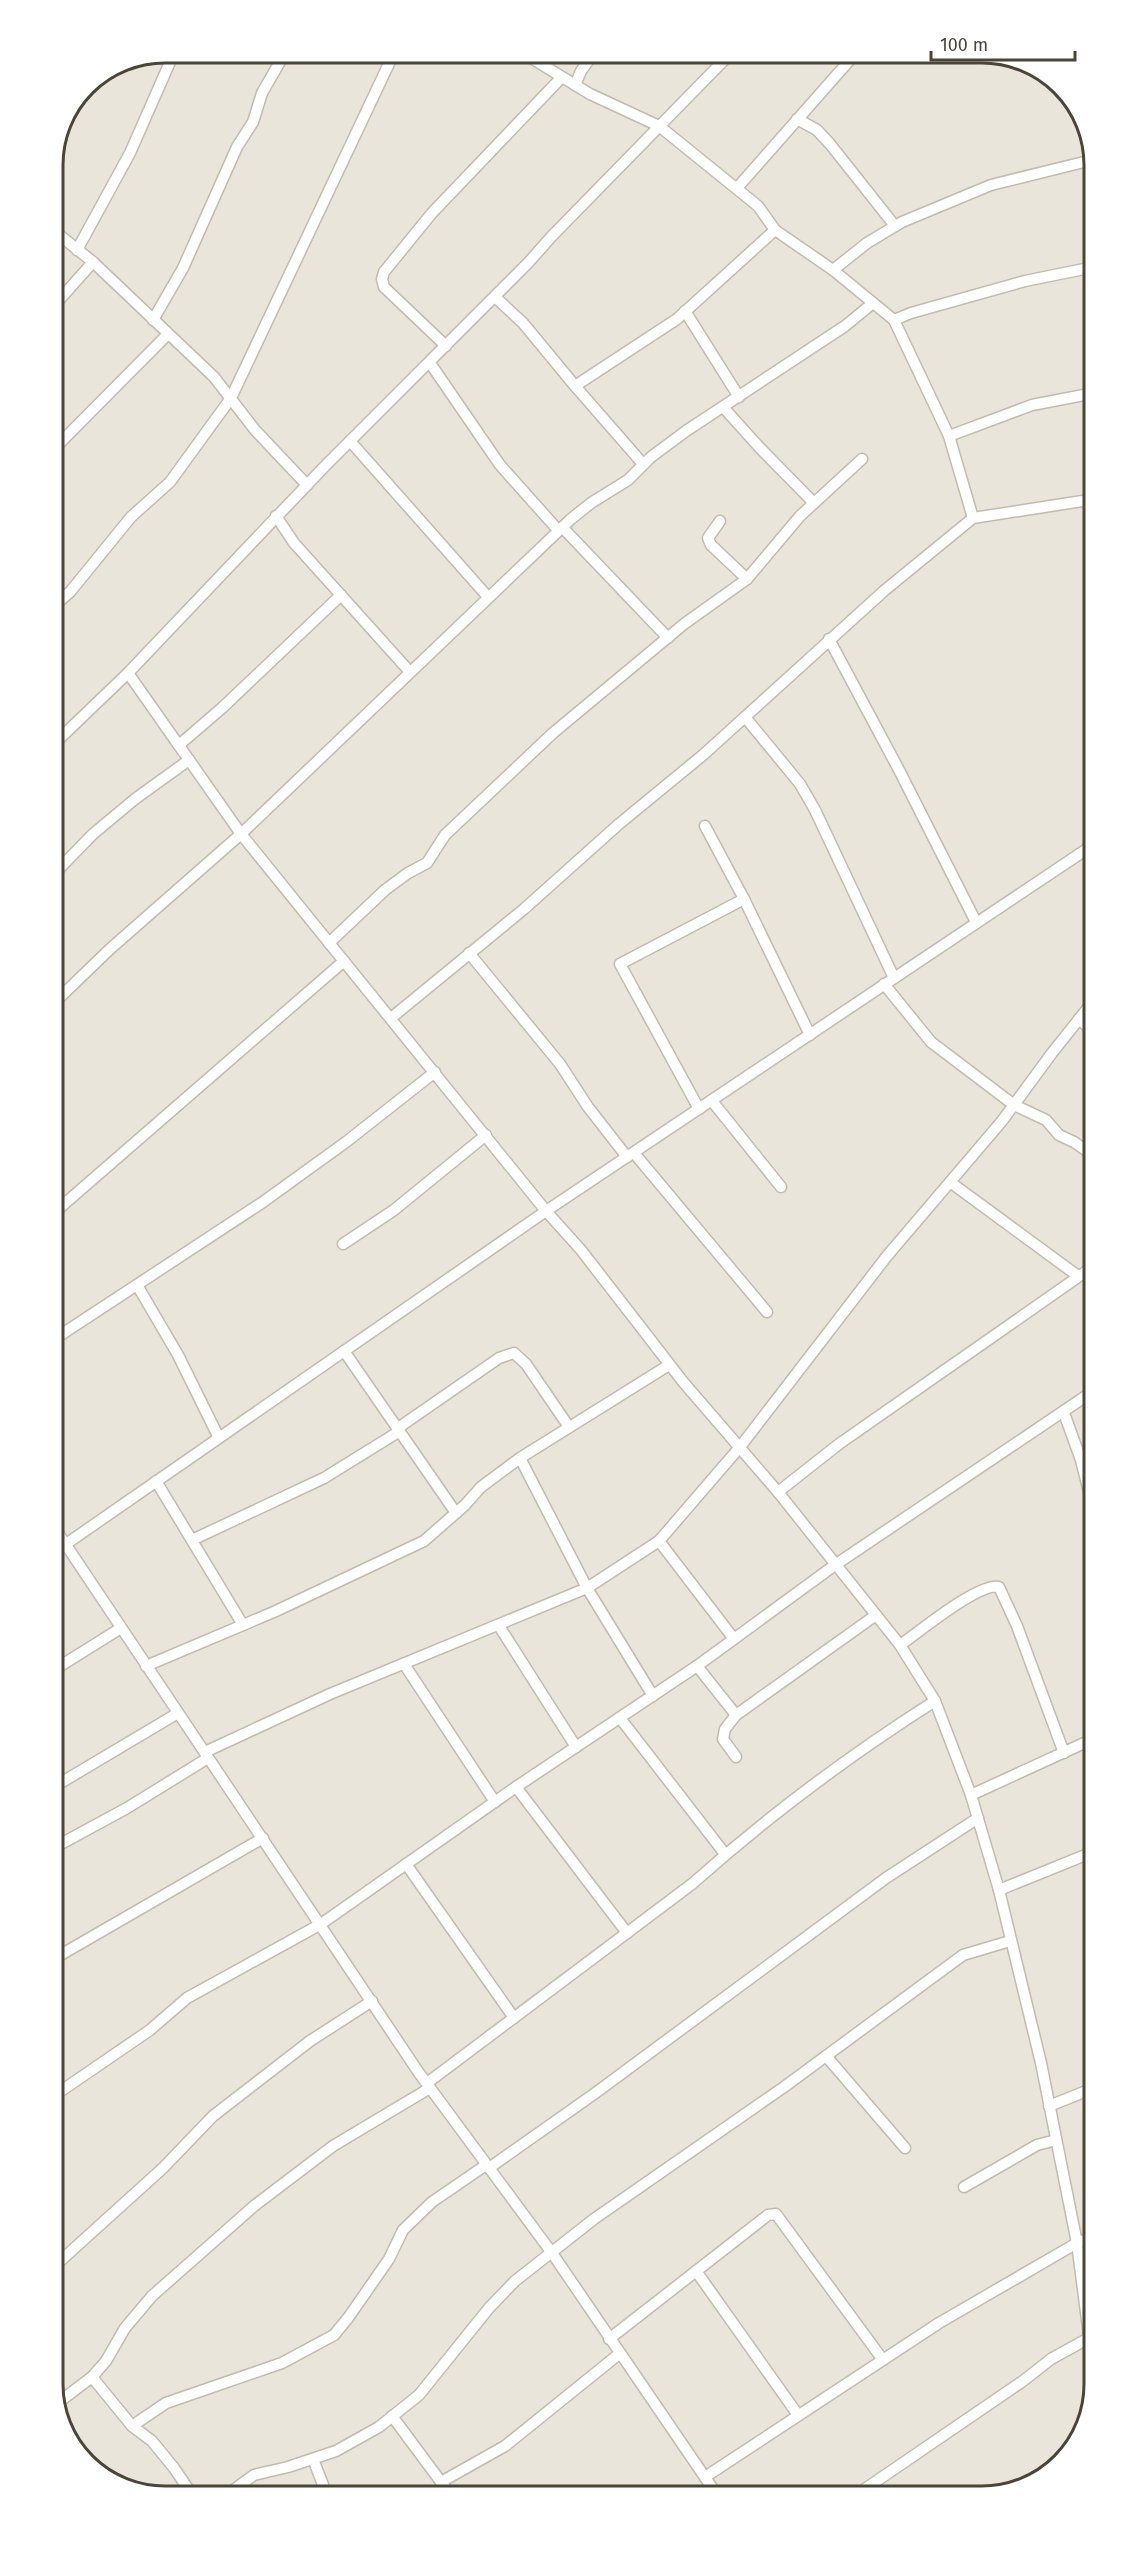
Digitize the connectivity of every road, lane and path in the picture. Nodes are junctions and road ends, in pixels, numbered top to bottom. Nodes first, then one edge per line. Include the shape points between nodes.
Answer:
1 (169, 63) edge
2 (279, 63) edge
3 (389, 63) edge
4 (538, 63) edge
5 (587, 63) edge
6 (721, 63) edge
7 (847, 63) edge
8 (561, 78) junction
9 (575, 86) junction
10 (797, 119) junction
11 (659, 126) junction
12 (1084, 162) edge
13 (737, 188) junction
14 (895, 226) junction
15 (775, 230) junction
16 (63, 238) edge
17 (77, 250) junction
18 (93, 262) junction
19 (1084, 269) edge
20 (833, 270) junction
21 (63, 296) edge
22 (495, 297) junction
23 (873, 303) junction
24 (685, 311) junction
25 (153, 320) junction
26 (894, 320) junction
27 (168, 334) junction
28 (446, 346) junction
29 (430, 363) junction
30 (575, 386) junction
31 (1084, 395) edge
32 (739, 397) junction
33 (231, 398) junction
34 (723, 407) junction
35 (949, 436) junction
36 (63, 441) edge
37 (350, 441) junction
38 (862, 459) dead end
39 (644, 464) junction
40 (307, 485) junction
41 (1084, 501) edge
42 (814, 503) junction
43 (276, 516) junction
44 (973, 519) junction
45 (720, 521) dead end
46 (560, 529) junction
47 (747, 579) junction
48 (341, 595) junction
49 (488, 597) junction
50 (63, 598) edge
51 (668, 638) junction
52 (829, 639) junction
53 (410, 672) junction
54 (128, 673) junction
55 (745, 717) junction
56 (63, 735) edge
57 (179, 745) junction
58 (189, 760) junction
59 (705, 826) dead end
60 (241, 834) junction
61 (1084, 851) edge
62 (63, 865) edge
63 (744, 899) junction
64 (976, 922) junction
65 (329, 943) junction
66 (469, 953) junction
67 (344, 961) junction
68 (894, 978) junction
69 (884, 984) junction
70 (63, 994) edge
71 (1084, 1013) edge
72 (391, 1017) junction
73 (1079, 1019) junction
74 (1084, 1024) edge
75 (810, 1035) junction
76 (435, 1072) junction
77 (712, 1101) junction
78 (1014, 1105) junction
79 (699, 1109) junction
80 (486, 1135) junction
81 (1084, 1149) edge
82 (631, 1155) junction
83 (950, 1182) junction
84 (781, 1187) dead end
85 (63, 1206) edge
86 (546, 1211) junction
87 (343, 1244) dead end
88 (1084, 1273) edge
89 (1078, 1276) junction
90 (138, 1285) junction
91 (767, 1312) dead end
92 (63, 1333) edge
93 (344, 1351) junction
94 (669, 1365) junction
95 (1084, 1398) edge
96 (1064, 1413) junction
97 (569, 1427) junction
98 (399, 1430) junction
99 (219, 1438) junction
100 (740, 1447) junction
101 (520, 1458) junction
102 (1084, 1478) edge
103 (156, 1481) junction
104 (778, 1492) junction
105 (456, 1513) junction
106 (192, 1540) junction
107 (659, 1541) junction
108 (63, 1546) edge
109 (63, 1550) edge
110 (836, 1565) junction
111 (587, 1588) junction
112 (876, 1615) junction
113 (243, 1625) junction
114 (499, 1626) junction
115 (121, 1628) junction
116 (734, 1639) junction
117 (900, 1645) junction
118 (63, 1664) edge
119 (404, 1664) junction
120 (146, 1666) junction
121 (697, 1666) junction
122 (653, 1696) junction
123 (935, 1701) junction
124 (178, 1713) junction
125 (736, 1715) junction
126 (620, 1718) junction
127 (1084, 1743) edge
128 (576, 1747) junction
129 (1064, 1753) junction
130 (207, 1755) junction
131 (736, 1757) dead end
132 (63, 1781) edge
133 (516, 1787) junction
134 (971, 1795) junction
135 (495, 1802) junction
136 (978, 1818) junction
137 (263, 1838) junction
138 (63, 1843) edge
139 (725, 1854) junction
140 (1084, 1856) edge
141 (406, 1864) junction
142 (999, 1890) junction
143 (321, 1924) junction
144 (627, 1933) junction
145 (1010, 1941) junction
146 (63, 1954) edge
147 (372, 2001) junction
148 (514, 2018) junction
149 (826, 2056) junction
150 (429, 2086) junction
151 (63, 2090) edge
152 (1084, 2092) edge
153 (1049, 2106) junction
154 (1056, 2140) junction
155 (906, 2148) dead end
156 (487, 2166) junction
157 (964, 2187) dead end
158 (1084, 2240) edge
159 (1077, 2243) junction
160 (552, 2253) junction
161 (63, 2258) edge
162 (696, 2271) junction
163 (1084, 2298) edge
164 (609, 2339) junction
165 (1084, 2341) edge
166 (620, 2354) junction
167 (883, 2360) junction
168 (92, 2377) junction
169 (64, 2398) edge
170 (798, 2415) junction
171 (392, 2416) junction
172 (132, 2426) junction
173 (313, 2459) junction
174 (705, 2477) junction
175 (441, 2482) junction
176 (186, 2486) edge
177 (239, 2486) edge
178 (324, 2486) edge
179 (444, 2486) edge
180 (711, 2486) edge
181 (871, 2486) edge

1 - 17 street via 130,153
2 - 25 street via 183,268
3 - 33 street
4 - 8 street
5 - 9 street
6 - 11 street
7 - 10 street
8 - 9 street
8 - 28 street via 432,213 384,272 384,287
9 - 11 street
10 - 13 street
10 - 14 street via 817,130 830,144
11 - 13 street
11 - 22 street
12 - 14 street via 991,185
13 - 15 street via 758,206
14 - 20 street
15 - 20 street
15 - 24 street
16 - 17 street
17 - 18 street
18 - 21 street
18 - 25 street
19 - 26 street via 1025,281
20 - 23 street
22 - 28 street
22 - 30 street via 523,323
23 - 26 street
23 - 32 street via 846,326
24 - 30 street
24 - 32 street
25 - 27 street
26 - 35 street
27 - 33 street
27 - 36 street
28 - 29 street
29 - 37 street
29 - 46 street via 500,465
30 - 39 street
31 - 35 street via 1032,405
32 - 34 street
33 - 40 street
33 - 50 street via 170,482 131,517
34 - 39 street
34 - 42 street
35 - 44 street
37 - 40 street
37 - 49 street
38 - 42 street
39 - 46 street
40 - 43 street
41 - 44 street
42 - 47 street
43 - 48 street via 294,543
43 - 54 street
44 - 52 street
45 - 47 street via 708,538 711,545
46 - 49 street
46 - 51 street
47 - 51 street
48 - 53 street
48 - 57 street
49 - 53 street
51 - 65 street via 553,733 445,835 428,863 385,890
52 - 55 street
52 - 64 street
53 - 60 street
54 - 56 street
54 - 57 street
55 - 66 street
55 - 68 street via 800,784 815,810
57 - 58 street
58 - 60 street
58 - 62 street via 135,799
59 - 63 street
60 - 65 street
60 - 70 street
61 - 64 street
63 - 75 street
63 - 79 street via 620,964
64 - 68 street
65 - 67 street
66 - 72 street
66 - 82 street via 560,1064 588,1107
67 - 72 street
67 - 85 street
68 - 69 street
69 - 75 street
69 - 78 street via 931,1042
71 - 73 street
72 - 76 street
73 - 74 street
73 - 78 street
75 - 77 street
76 - 80 street
76 - 90 street via 263,1202
77 - 79 street
77 - 84 street
78 - 81 street via 1046,1120 1059,1135
78 - 83 street
79 - 82 street
80 - 86 street
80 - 87 street via 394,1210
82 - 86 street
82 - 91 street
83 - 89 street
83 - 100 street via 887,1256
86 - 93 street
86 - 94 street via 581,1250
88 - 89 street
89 - 104 street via 839,1444
90 - 92 street
90 - 99 street
93 - 98 street
93 - 99 street
94 - 97 street
94 - 100 street
95 - 96 street
96 - 102 street
96 - 110 street
97 - 98 street via 526,1364 514,1353 499,1358
97 - 101 street
98 - 105 street
98 - 106 street via 324,1478
99 - 103 street
100 - 104 street
100 - 107 street
101 - 105 street via 481,1486
101 - 111 street
103 - 106 street
103 - 108 street
104 - 110 street
105 - 113 street via 424,1541
106 - 113 street
107 - 111 street
107 - 116 street
109 - 115 street
110 - 112 street
110 - 116 street
111 - 114 street
111 - 122 street
112 - 117 street
112 - 125 street
113 - 120 street
114 - 119 street
114 - 128 street
115 - 118 street
115 - 120 street
116 - 121 street
117 - 123 street
117 - 129 street via 970,1597 990,1586 999,1587
119 - 130 street
119 - 135 street
120 - 124 street
121 - 122 street
121 - 125 street
122 - 126 street
123 - 134 street
123 - 139 street via 840,1766
124 - 130 street
124 - 132 street
125 - 131 street via 723,1739
126 - 128 street
126 - 139 street
127 - 129 street
128 - 133 street
129 - 134 street
130 - 137 street
130 - 138 street via 127,1808
133 - 135 street
133 - 144 street
134 - 136 street
135 - 141 street
136 - 142 street
136 - 156 street via 886,1878 594,2094
137 - 143 street
137 - 146 street
139 - 144 street
140 - 142 street
141 - 143 street
141 - 148 street
142 - 145 street
143 - 147 street
143 - 151 street via 188,1998 150,2030
144 - 148 street
145 - 149 street via 963,1955
145 - 153 street
147 - 150 street
147 - 161 street via 310,2041 213,2116
148 - 150 street
149 - 155 street
149 - 160 street via 594,2219
150 - 156 street
150 - 168 street via 333,2145 194,2257 152,2296
152 - 153 street
153 - 154 street
154 - 157 street via 1037,2145
154 - 159 street
156 - 160 street
156 - 172 street via 432,2202 403,2230 389,2259 334,2334 282,2363 166,2403
158 - 159 street
159 - 163 street
159 - 167 street
160 - 164 street
160 - 171 street via 515,2281 419,2395
162 - 164 street
162 - 167 street via 768,2215 776,2214
162 - 170 street
164 - 166 street
165 - 181 street via 1051,2359
166 - 174 street
166 - 175 street via 505,2446
167 - 170 street
168 - 169 street
168 - 172 street
170 - 174 street
171 - 173 street via 336,2451
171 - 175 street
172 - 176 street via 152,2440
173 - 177 street via 254,2475
173 - 178 street
174 - 180 street
175 - 179 street

